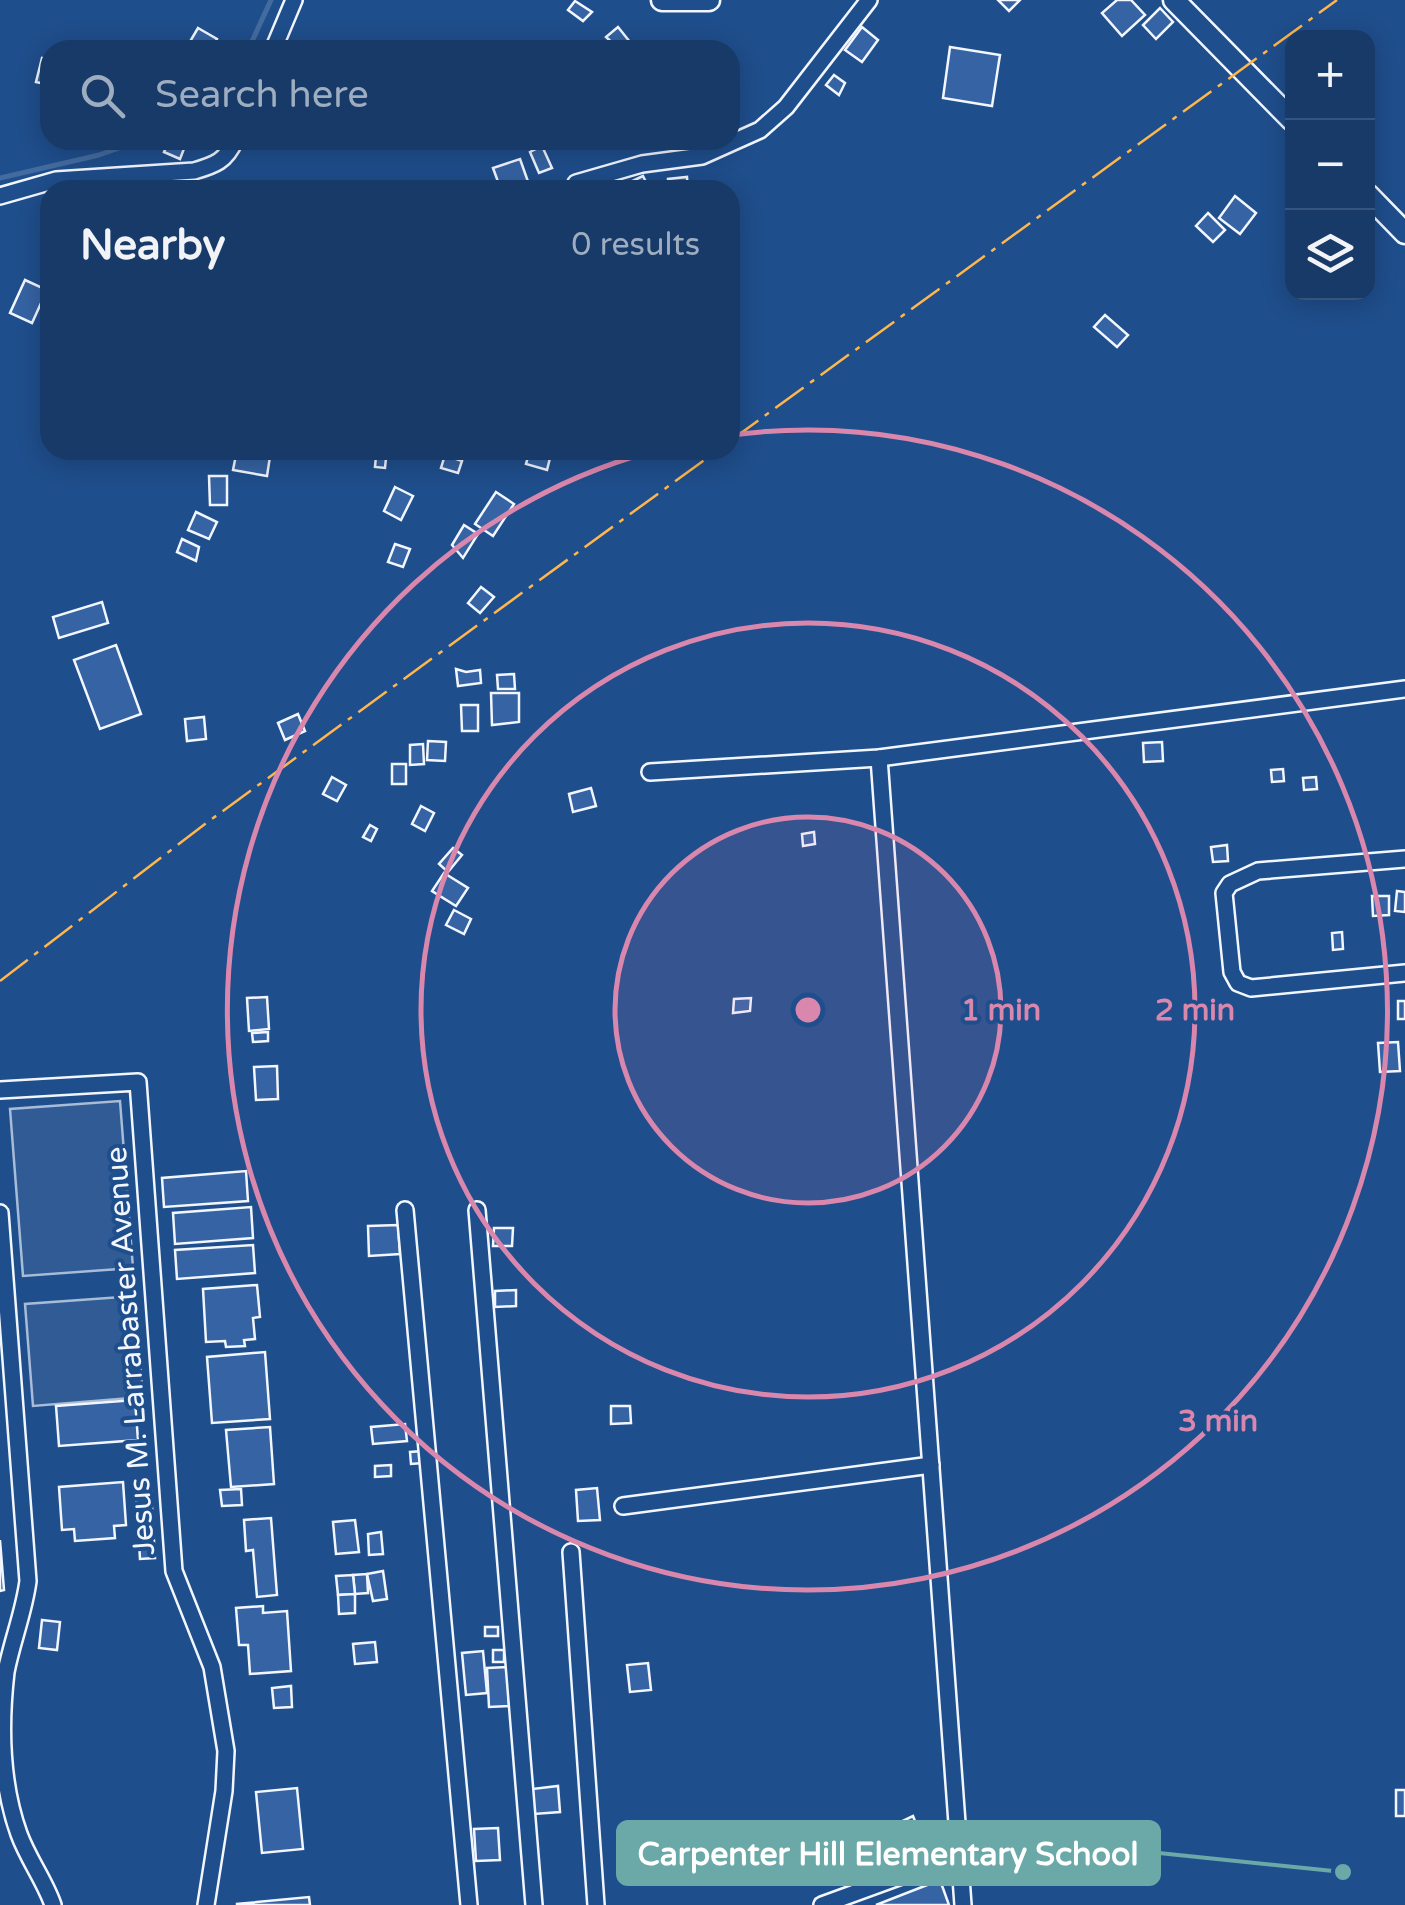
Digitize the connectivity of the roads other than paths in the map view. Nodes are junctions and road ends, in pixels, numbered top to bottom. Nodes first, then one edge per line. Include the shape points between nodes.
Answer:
1 (294, 0) edge
2 (662, 0) edge
3 (709, 0) edge
4 (869, 0) edge
5 (1174, 0) edge
6 (277, 40) edge
7 (1285, 113) edge
8 (740, 139) edge
9 (230, 150) edge
10 (715, 150) edge
11 (56, 180) edge
12 (586, 180) edge
13 (40, 185) edge
14 (0, 196) edge
15 (1375, 202) edge
16 (1405, 233) edge
17 (1405, 689) edge
18 (879, 758) junction
19 (650, 772) dead end
20 (1405, 860) edge
21 (1405, 974) edge
22 (0, 1090) edge
23 (405, 1210) dead end
24 (477, 1210) dead end
25 (0, 1213) edge
26 (932, 1464) junction
27 (624, 1506) dead end
28 (572, 1552) dead end
29 (959, 1854) junction
30 (52, 1905) edge
31 (206, 1905) edge
32 (469, 1905) edge
33 (534, 1905) edge
34 (596, 1905) edge
35 (822, 1905) edge
36 (963, 1905) edge

1 - 6 street
2 - 3 street
4 - 8 street via 786,107
5 - 7 street
9 - 11 street via 216,165 194,171
10 - 12 street
13 - 14 street
15 - 16 street
17 - 18 street
18 - 19 street
18 - 26 street
20 - 21 street via 1258,871 1224,893 1238,983 1250,988
22 - 31 street, Jesus M. Larrabaster Avenue via 138,1082 174,1571 212,1666 226,1751
23 - 32 street
24 - 33 street
25 - 30 street via 28,1581 6,1672 2,1755 19,1834
26 - 27 street
26 - 29 street
28 - 34 street
29 - 35 street
29 - 36 street

